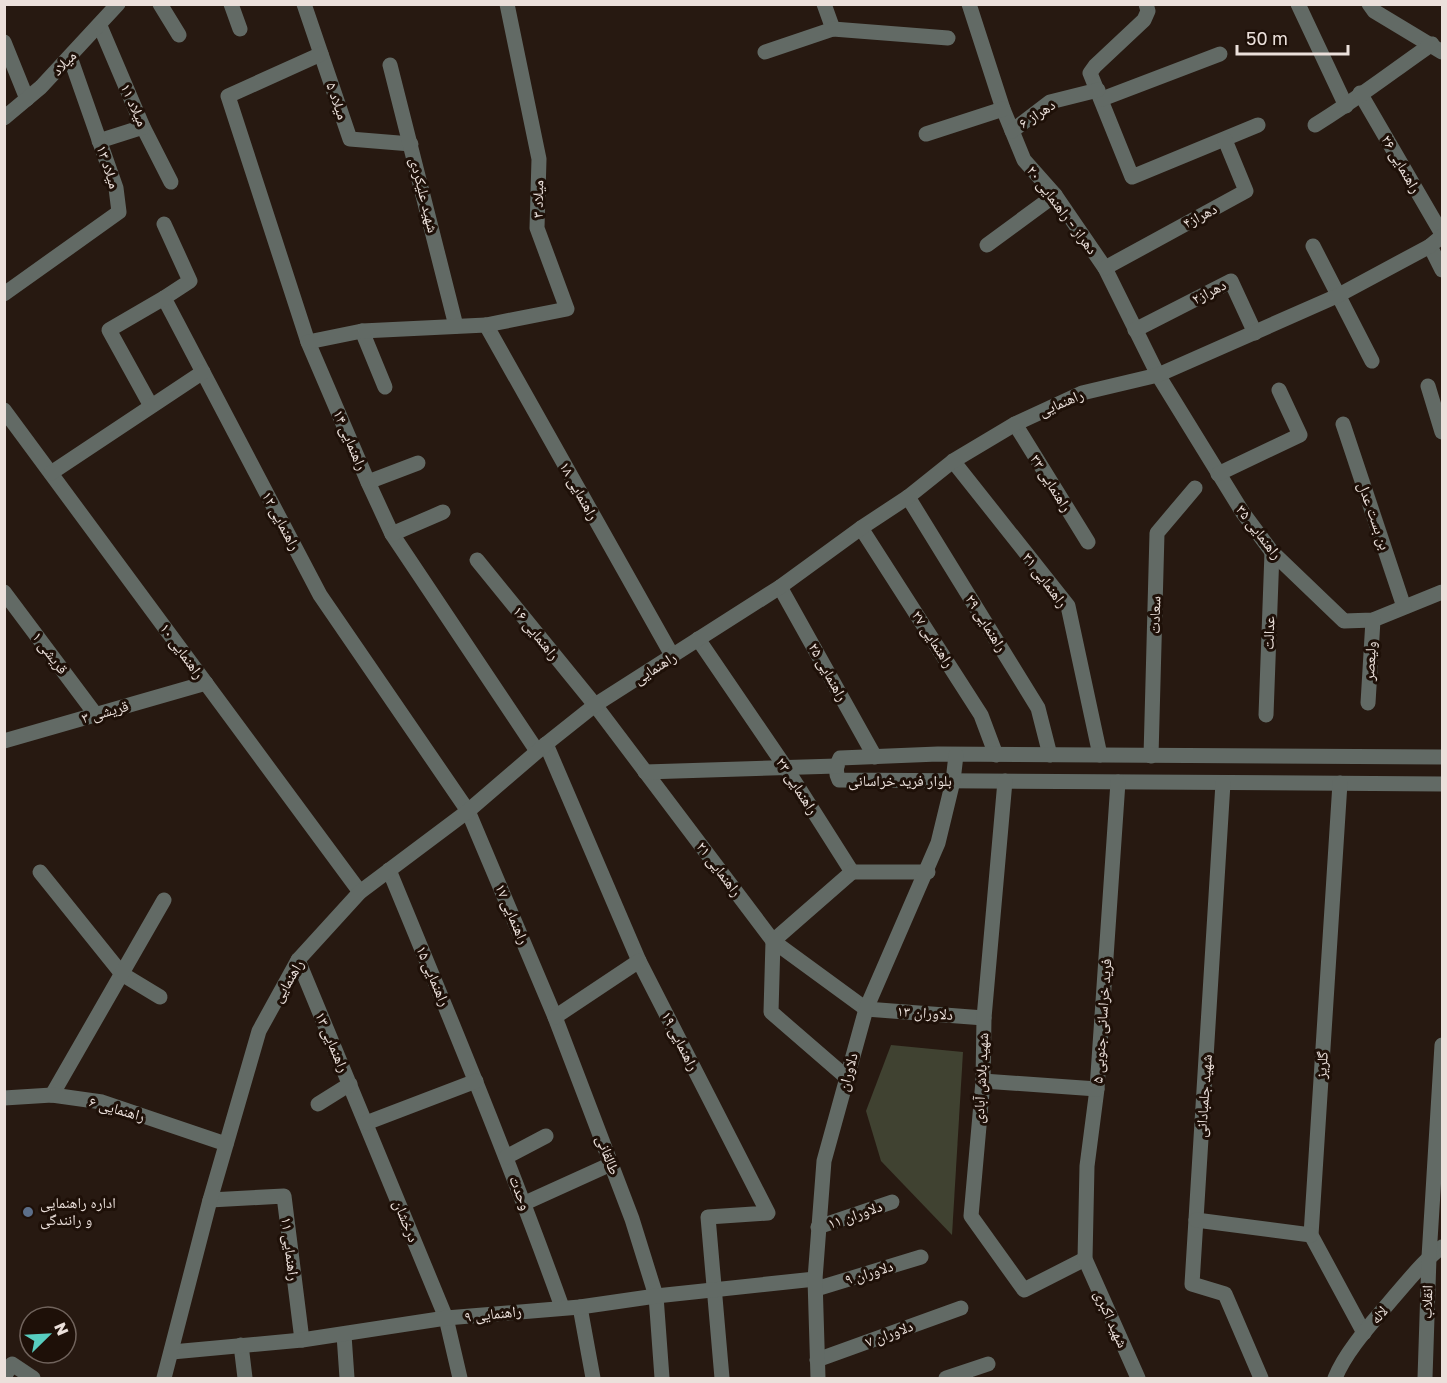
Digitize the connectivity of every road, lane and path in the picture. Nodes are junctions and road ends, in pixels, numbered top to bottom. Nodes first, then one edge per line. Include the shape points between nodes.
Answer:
1 (118, 4) edge
2 (160, 4) edge
3 (231, 4) edge
4 (304, 4) edge
5 (507, 4) edge
6 (824, 4) edge
7 (969, 4) edge
8 (1146, 4) edge
9 (1298, 4) edge
10 (1369, 4) edge
11 (100, 26) junction
12 (240, 28) dead end
13 (833, 29) junction
14 (178, 35) dead end
15 (948, 38) dead end
16 (4, 42) edge
17 (1437, 48) edge
18 (765, 52) dead end
19 (321, 54) junction
20 (1220, 54) dead end
21 (70, 57) junction
22 (390, 65) dead end
23 (1360, 93) junction
24 (1100, 94) junction
25 (27, 99) junction
26 (1346, 106) junction
27 (1003, 109) junction
28 (4, 117) edge
29 (1258, 125) dead end
30 (1315, 125) dead end
31 (143, 127) junction
32 (1012, 131) junction
33 (926, 134) dead end
34 (1225, 140) junction
35 (99, 141) junction
36 (411, 144) junction
37 (171, 182) dead end
38 (1054, 195) junction
39 (164, 224) dead end
40 (1443, 235) edge
41 (987, 245) dead end
42 (1313, 246) dead end
43 (1430, 246) junction
44 (1105, 267) junction
45 (1443, 270) edge
46 (4, 294) edge
47 (1337, 296) junction
48 (164, 298) junction
49 (486, 325) junction
50 (456, 326) junction
51 (1135, 330) junction
52 (362, 331) junction
53 (1255, 333) junction
54 (308, 342) junction
55 (1372, 362) dead end
56 (203, 372) junction
57 (1158, 375) junction
58 (1428, 386) dead end
59 (385, 387) dead end
60 (1279, 390) dead end
61 (151, 406) junction
62 (4, 410) edge
63 (1015, 424) junction
64 (1343, 424) dead end
65 (1443, 432) edge
66 (953, 461) junction
67 (418, 463) dead end
68 (51, 473) junction
69 (1218, 474) junction
70 (368, 482) junction
71 (1195, 488) dead end
72 (908, 497) junction
73 (443, 512) dead end
74 (861, 528) junction
75 (392, 534) junction
76 (1088, 542) dead end
77 (1272, 552) junction
78 (477, 560) dead end
79 (780, 587) junction
80 (4, 592) edge
81 (1443, 592) edge
82 (1404, 607) junction
83 (1373, 620) junction
84 (698, 639) junction
85 (673, 657) junction
86 (206, 683) junction
87 (1368, 703) dead end
88 (595, 705) junction
89 (96, 715) junction
90 (1266, 715) dead end
91 (4, 741) edge
92 (542, 747) junction
93 (956, 755) junction
94 (996, 755) junction
95 (1050, 755) junction
96 (1100, 755) junction
97 (1151, 756) junction
98 (875, 757) junction
99 (1443, 757) edge
100 (837, 766) junction
101 (786, 768) junction
102 (645, 772) junction
103 (953, 781) junction
104 (1005, 781) junction
105 (1118, 782) junction
106 (1223, 783) junction
107 (1340, 783) junction
108 (1443, 784) edge
109 (468, 811) junction
110 (389, 870) junction
111 (40, 872) dead end
112 (852, 872) junction
113 (928, 872) junction
114 (360, 892) junction
115 (165, 900) dead end
116 (773, 941) junction
117 (298, 960) junction
118 (639, 961) junction
119 (122, 974) junction
120 (159, 997) dead end
121 (866, 1009) junction
122 (555, 1017) junction
123 (984, 1018) junction
124 (1443, 1045) edge
125 (846, 1077) junction
126 (476, 1081) junction
127 (983, 1081) junction
128 (350, 1084) junction
129 (1097, 1089) junction
130 (52, 1095) junction
131 (4, 1098) edge
132 (318, 1104) dead end
133 (366, 1123) junction
134 (546, 1136) dead end
135 (226, 1144) junction
136 (506, 1157) junction
137 (611, 1164) junction
138 (210, 1200) junction
139 (892, 1202) dead end
140 (525, 1203) junction
141 (1196, 1220) junction
142 (818, 1227) junction
143 (1311, 1235) junction
144 (1443, 1247) edge
145 (921, 1257) dead end
146 (1429, 1257) junction
147 (1085, 1259) junction
148 (815, 1284) junction
149 (713, 1289) junction
150 (656, 1296) junction
151 (562, 1307) junction
152 (580, 1307) junction
153 (962, 1308) dead end
154 (446, 1318) junction
155 (1364, 1333) junction
156 (344, 1335) junction
157 (302, 1340) junction
158 (242, 1345) junction
159 (172, 1352) junction
160 (817, 1360) junction
161 (988, 1364) dead end
162 (5, 1378) edge
163 (33, 1378) edge
164 (164, 1378) edge
165 (245, 1378) edge
166 (347, 1378) edge
167 (460, 1378) edge
168 (593, 1378) edge
169 (662, 1378) edge
170 (722, 1378) edge
171 (818, 1378) edge
172 (946, 1378) edge
173 (1138, 1378) edge
174 (1261, 1378) edge
175 (1335, 1378) edge
176 (1425, 1378) edge

1 - 11 street, میلاد
2 - 14 street
3 - 12 street
4 - 19 street, میلاد ۵
5 - 49 street, میلاد ۳ via 538,159 537,228 567,309
6 - 13 street
7 - 27 street, دهراز - راهنمایی ۲۰
8 - 24 street via 1144,20 1091,70
9 - 26 street
10 - 17 street via 1374,11
11 - 21 street, میلاد
11 - 31 street, میلاد ۱۱
13 - 15 street
13 - 18 street
16 - 25 street
17 - 23 street
19 - 36 street, میلاد ۵ via 350,140
19 - 54 street, راهنمایی ۱۴ via 228,96
20 - 24 street, دهراز ۶
21 - 25 street, میلاد
21 - 35 street, میلاد ۱۳
22 - 36 street, شهید علیکردی
23 - 26 street
23 - 40 street, راهنمایی ۲۶
24 - 32 street, دهراز ۶ via 1050,102
24 - 34 street via 1132,177
25 - 28 street, میلاد
26 - 30 street
27 - 32 street, دهراز - راهنمایی ۲۰
27 - 33 street
29 - 34 street
31 - 35 street
31 - 37 street, میلاد ۱۱
32 - 38 street, دهراز - راهنمایی ۲۰ via 1024,160
34 - 44 street, دهراز۴ via 1246,191
35 - 46 street, میلاد ۱۳ via 116,188 119,212
36 - 50 street, شهید علیکردی
38 - 41 street
38 - 44 street, دهراز - راهنمایی ۲۰
39 - 48 street via 190,281
40 - 43 street, راهنمایی
42 - 47 street
43 - 45 street
43 - 47 street, راهنمایی
44 - 51 street, دهراز - راهنمایی ۲۰
47 - 53 street, راهنمایی
47 - 55 street
48 - 56 street, راهنمایی ۱۲
48 - 61 street via 108,330
49 - 50 street
49 - 85 street, راهنمایی ۱۸
50 - 52 street
51 - 53 street, دهراز۲ via 1231,281
51 - 57 street, دهراز - راهنمایی ۲۰
52 - 54 street
52 - 59 street
53 - 57 street, راهنمایی
54 - 70 street, راهنمایی ۱۴
56 - 61 street
56 - 109 street, راهنمایی ۱۲ via 320,595
57 - 63 street, راهنمایی via 1082,393
57 - 69 street, راهنمایی ۳۵
58 - 65 street
60 - 69 street via 1300,435
61 - 68 street
62 - 68 street, راهنمایی ۱۰
63 - 66 street, راهنمایی
63 - 76 street, راهنمایی ۳۳
64 - 82 street, بن بست عدل
66 - 72 street, راهنمایی
66 - 96 street, راهنمایی ۳۱ via 1068,606
67 - 70 street
68 - 86 street, راهنمایی ۱۰
69 - 77 street, راهنمایی ۳۵
70 - 75 street, راهنمایی ۱۴
71 - 97 street, سعادت via 1157,533
72 - 74 street, راهنمایی
72 - 95 street, راهنمایی ۲۹ via 1038,708
73 - 75 street
74 - 79 street, راهنمایی
74 - 94 street, راهنمایی ۲۷ via 981,715
75 - 92 street, راهنمایی ۱۴
77 - 83 street, راهنمایی ۳۵ via 1344,621
77 - 90 street, عدالت
78 - 88 street, راهنمایی ۱۶
79 - 84 street, راهنمایی
79 - 98 street, راهنمایی ۲۵
80 - 89 street, قریشی ۱
81 - 82 street, راهنمایی ۳۵
82 - 83 street, راهنمایی ۳۵
83 - 87 street, ولیعصر
84 - 85 street, راهنمایی
84 - 101 street, راهنمایی ۲۳
85 - 88 street, راهنمایی
86 - 89 street, قریشی ۳
86 - 114 street, راهنمایی ۱۰
88 - 92 street, راهنمایی
88 - 102 street, راهنمایی ۲۱
89 - 91 street, قریشی ۳
92 - 109 street, راهنمایی
92 - 118 street, راهنمایی ۱۹
93 - 94 street, بلوار فرید خراسانی
93 - 98 street, بلوار فرید خراسانی
93 - 103 street, دلاوران
94 - 95 street, بلوار فرید خراسانی
95 - 96 street, بلوار فرید خراسانی
96 - 97 street, بلوار فرید خراسانی
97 - 99 street, بلوار فرید خراسانی
98 - 100 street, بلوار فرید خراسانی via 840,758
100 - 101 street
100 - 103 street, بلوار فرید خراسانی via 839,780
101 - 102 street
101 - 112 street, راهنمایی ۲۳
102 - 116 street, راهنمایی ۲۱
103 - 104 street, بلوار فرید خراسانی
103 - 113 street, دلاوران
104 - 105 street, بلوار فرید خراسانی
104 - 123 street, شهید بلاش آبادی
105 - 106 street, بلوار فرید خراسانی
105 - 129 street, فرید خراسانی جنوبی ۵
106 - 107 street, بلوار فرید خراسانی
106 - 141 street, شهید جلمبادانی
107 - 108 street, بلوار فرید خراسانی
107 - 143 street, گلریز
109 - 110 street, راهنمایی
109 - 122 street, راهنمایی ۱۷
110 - 114 street, راهنمایی
110 - 126 street, راهنمایی ۱۵
111 - 119 street
112 - 113 street
112 - 116 street
113 - 121 street, دلاوران
114 - 117 street, راهنمایی
115 - 119 street
116 - 121 street, راهنمایی ۲۱
116 - 125 street via 771,1012
117 - 128 street, راهنمایی ۱۳
117 - 135 street, راهنمایی via 259,1031
118 - 122 street
118 - 149 street, راهنمایی ۱۹ via 768,1213 708,1217
119 - 120 street
119 - 130 street
121 - 123 street, دلاوران ۱۳
121 - 125 street, دلاوران
122 - 137 street, طالقانی
123 - 127 street, شهید بلاش آبادی
124 - 146 street, انقلاب
125 - 142 street, دلاوران via 824,1161
126 - 133 street
126 - 136 street, وحدت
127 - 129 street
127 - 147 street, شهید بلاش آبادی via 971,1216 1024,1290
128 - 132 street
128 - 133 street, راهنمایی ۱۳
129 - 147 street, فرید خراسانی جنوبی ۵ via 1087,1166
130 - 131 street, راهنمایی ۶
130 - 135 street, راهنمایی ۶ via 102,1102
133 - 154 street, درخشان
134 - 136 street
135 - 138 street, راهنمایی
136 - 140 street, وحدت
137 - 140 street
137 - 150 street, طالقانی
138 - 157 street, راهنمایی ۱۱ via 284,1196
138 - 159 street, راهنمایی
139 - 142 street, دلاوران ۱۱
140 - 151 street, وحدت
141 - 143 street
141 - 174 street, شهید جلمبادانی via 1192,1284 1225,1294
142 - 148 street, دلاوران
143 - 155 street
144 - 146 street, لاله
145 - 148 street, دلاوران ۹
146 - 155 street, لاله
146 - 176 street, انقلاب
147 - 173 street, شهید اکبری
148 - 149 street, راهنمایی ۹
148 - 160 street, دلاوران
149 - 150 street, راهنمایی ۹
149 - 170 street
150 - 152 street, راهنمایی ۹
150 - 169 street, طالقانی
151 - 152 street, راهنمایی ۹
151 - 154 street, راهنمایی ۹
152 - 168 street
153 - 160 street, دلاوران ۷
154 - 156 street, راهنمایی ۹
154 - 167 street, درخشان
155 - 175 street, لاله
156 - 157 street, راهنمایی ۹
156 - 166 street
157 - 158 street, راهنمایی ۹
158 - 159 street, راهنمایی ۹
158 - 165 street
159 - 164 street, راهنمایی
160 - 171 street, دلاوران
161 - 172 street
162 - 163 street via 12,1364

